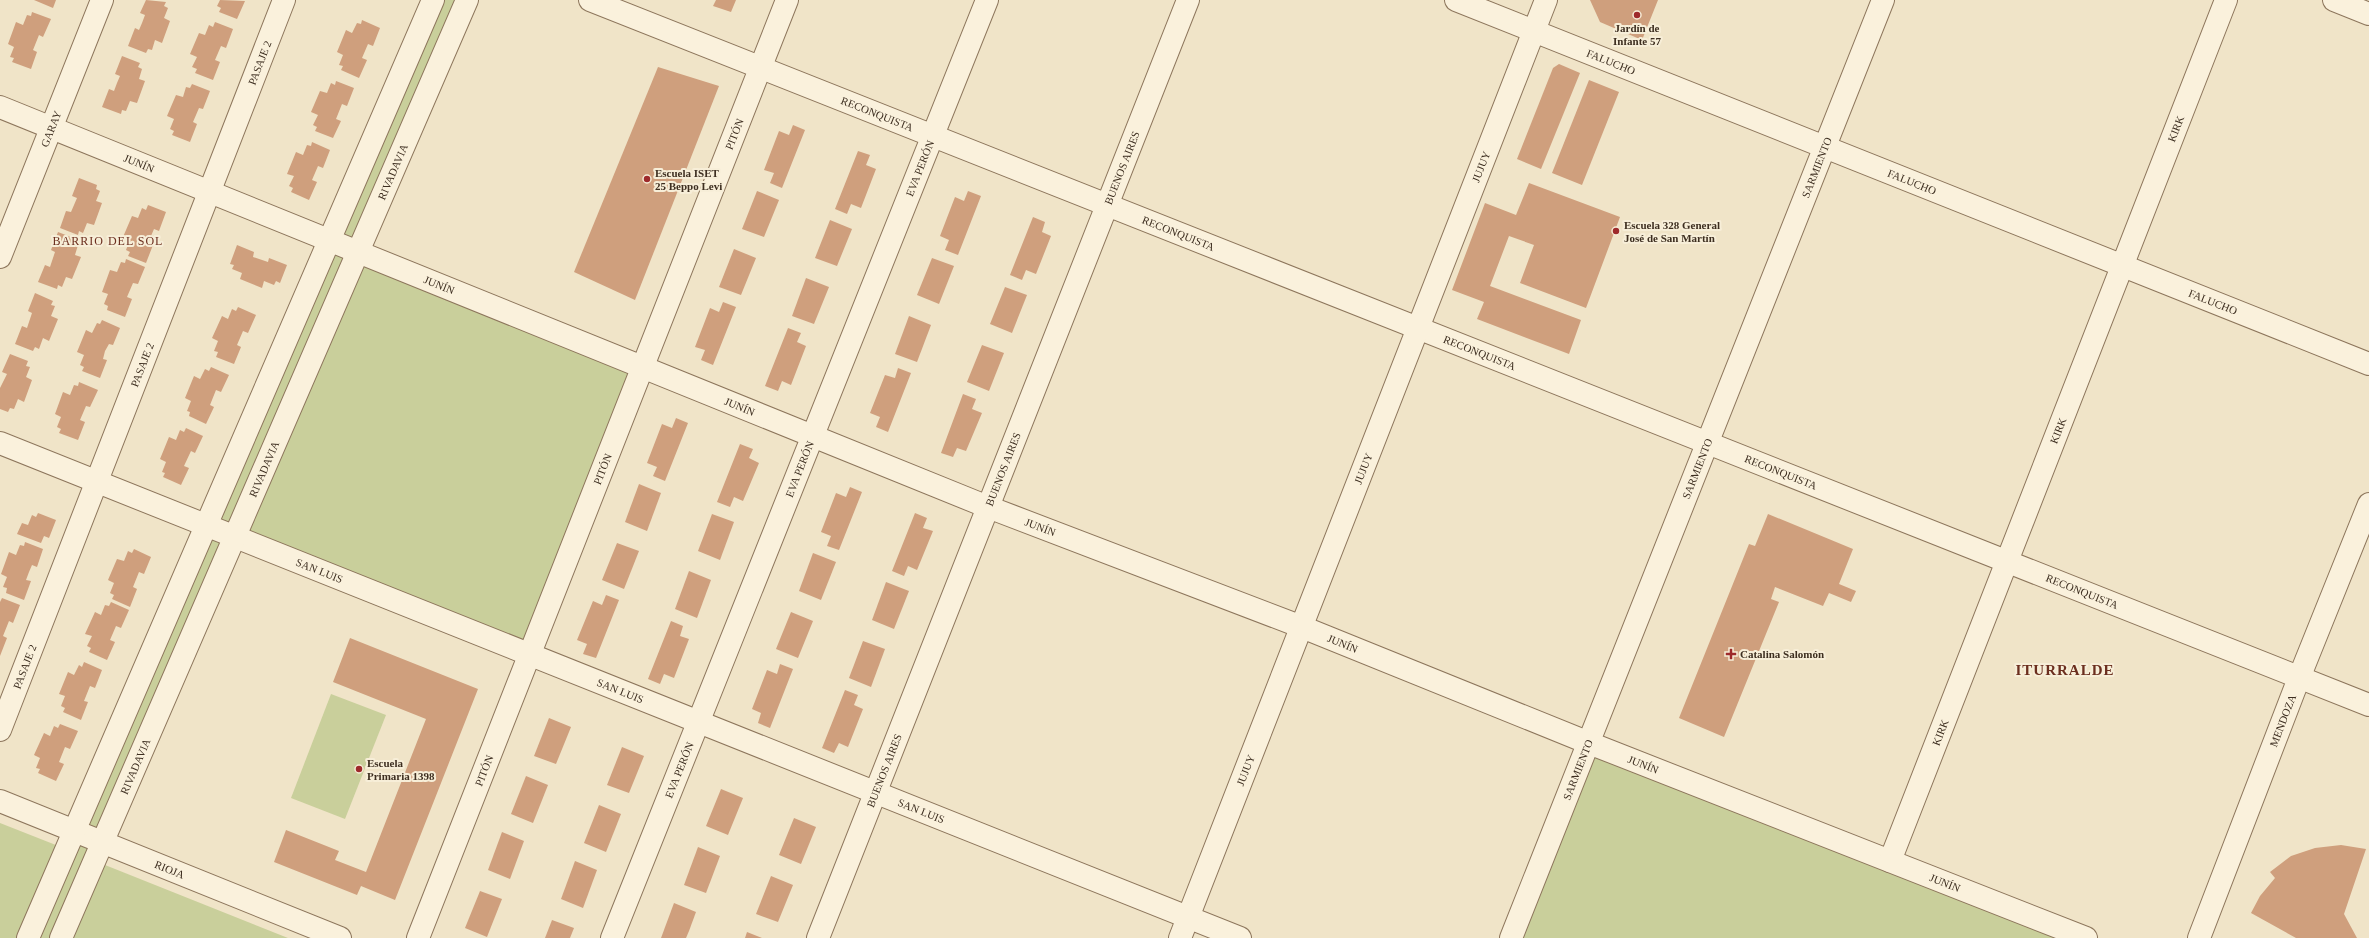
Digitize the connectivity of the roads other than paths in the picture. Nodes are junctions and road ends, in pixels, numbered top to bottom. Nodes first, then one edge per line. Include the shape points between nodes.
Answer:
1 (102, 0) edge
2 (284, 0) edge
3 (434, 0) edge
4 (466, 0) edge
5 (590, 0) edge
6 (787, 0) edge
7 (987, 0) edge
8 (1188, 0) edge
9 (1456, 0) edge
10 (1546, 0) edge
11 (1884, 0) edge
12 (2226, 0) edge
13 (2334, 0) edge
14 (619, 5) edge
15 (2369, 14) edge
16 (1534, 30) junction
17 (760, 67) junction
18 (0, 107) edge
19 (52, 128) junction
20 (932, 136) junction
21 (1825, 148) junction
22 (210, 191) junction
23 (1107, 205) junction
24 (330, 240) junction
25 (358, 251) junction
26 (0, 257) edge
27 (2121, 266) junction
28 (1418, 328) junction
29 (2369, 364) edge
30 (642, 366) junction
31 (812, 435) junction
32 (1708, 443) junction
33 (0, 444) edge
34 (97, 482) junction
35 (2369, 504) edge
36 (988, 506) junction
37 (206, 526) junction
38 (234, 537) junction
39 (2006, 562) junction
40 (1302, 627) junction
41 (528, 655) junction
42 (2299, 678) junction
43 (2369, 705) edge
44 (698, 723) junction
45 (0, 730) edge
46 (1589, 743) junction
47 (875, 794) junction
48 (0, 801) edge
49 (74, 831) junction
50 (102, 843) junction
51 (1890, 861) junction
52 (1189, 917) junction
53 (28, 938) edge
54 (61, 938) edge
55 (340, 938) edge
56 (418, 938) edge
57 (612, 938) edge
58 (818, 938) edge
59 (1180, 938) edge
60 (1240, 938) edge
61 (1511, 938) edge
62 (2086, 938) edge
63 (2199, 938) edge

1 - 19 street, GARAY
2 - 22 street, PASAJE 2
3 - 24 street
4 - 25 street, RIVADAVIA
5 - 14 street, RECONQUISTA
6 - 17 street, PITÓN
7 - 20 street, EVA PERÓN
8 - 23 street, BUENOS AIRES
9 - 16 street, FALUCHO
10 - 16 street, JUJUY
11 - 21 street, SARMIENTO
12 - 27 street, KIRK
13 - 15 street
14 - 17 street, RECONQUISTA
16 - 21 street, FALUCHO
16 - 28 street, JUJUY
17 - 20 street, RECONQUISTA
17 - 30 street, PITÓN
18 - 19 street, JUNÍN
19 - 22 street, JUNÍN
19 - 26 street, GARAY
20 - 23 street, RECONQUISTA
20 - 31 street, EVA PERÓN
21 - 27 street, FALUCHO
21 - 32 street, SARMIENTO
22 - 24 street, JUNÍN
22 - 34 street, PASAJE 2
23 - 28 street, RECONQUISTA
23 - 36 street, BUENOS AIRES
24 - 25 street, JUNÍN
24 - 37 street
25 - 30 street, JUNÍN
25 - 38 street, RIVADAVIA
27 - 29 street, FALUCHO
27 - 39 street, KIRK
28 - 32 street, RECONQUISTA
28 - 40 street, JUJUY
30 - 31 street, JUNÍN
30 - 41 street, PITÓN
31 - 36 street, JUNÍN
31 - 44 street, EVA PERÓN
32 - 39 street, RECONQUISTA
32 - 46 street, SARMIENTO
33 - 34 street, SAN LUIS
34 - 37 street, SAN LUIS
34 - 45 street, PASAJE 2
35 - 42 street, MENDOZA
36 - 40 street, JUNÍN
36 - 47 street, BUENOS AIRES
37 - 38 street, SAN LUIS
37 - 49 street
38 - 41 street, SAN LUIS
38 - 50 street, RIVADAVIA
39 - 42 street, RECONQUISTA
39 - 51 street, KIRK
40 - 46 street, JUNÍN
40 - 52 street, JUJUY
41 - 44 street, SAN LUIS
41 - 56 street, PITÓN
42 - 43 street, RECONQUISTA
42 - 63 street, MENDOZA
44 - 47 street, SAN LUIS
44 - 57 street, EVA PERÓN
46 - 51 street, JUNÍN
46 - 61 street, SARMIENTO
47 - 52 street, SAN LUIS
47 - 58 street, BUENOS AIRES
48 - 49 street, RIOJA
49 - 50 street, RIOJA
49 - 53 street
50 - 54 street, RIVADAVIA
50 - 55 street, RIOJA
51 - 62 street, JUNÍN
52 - 59 street, JUJUY
52 - 60 street, SAN LUIS

